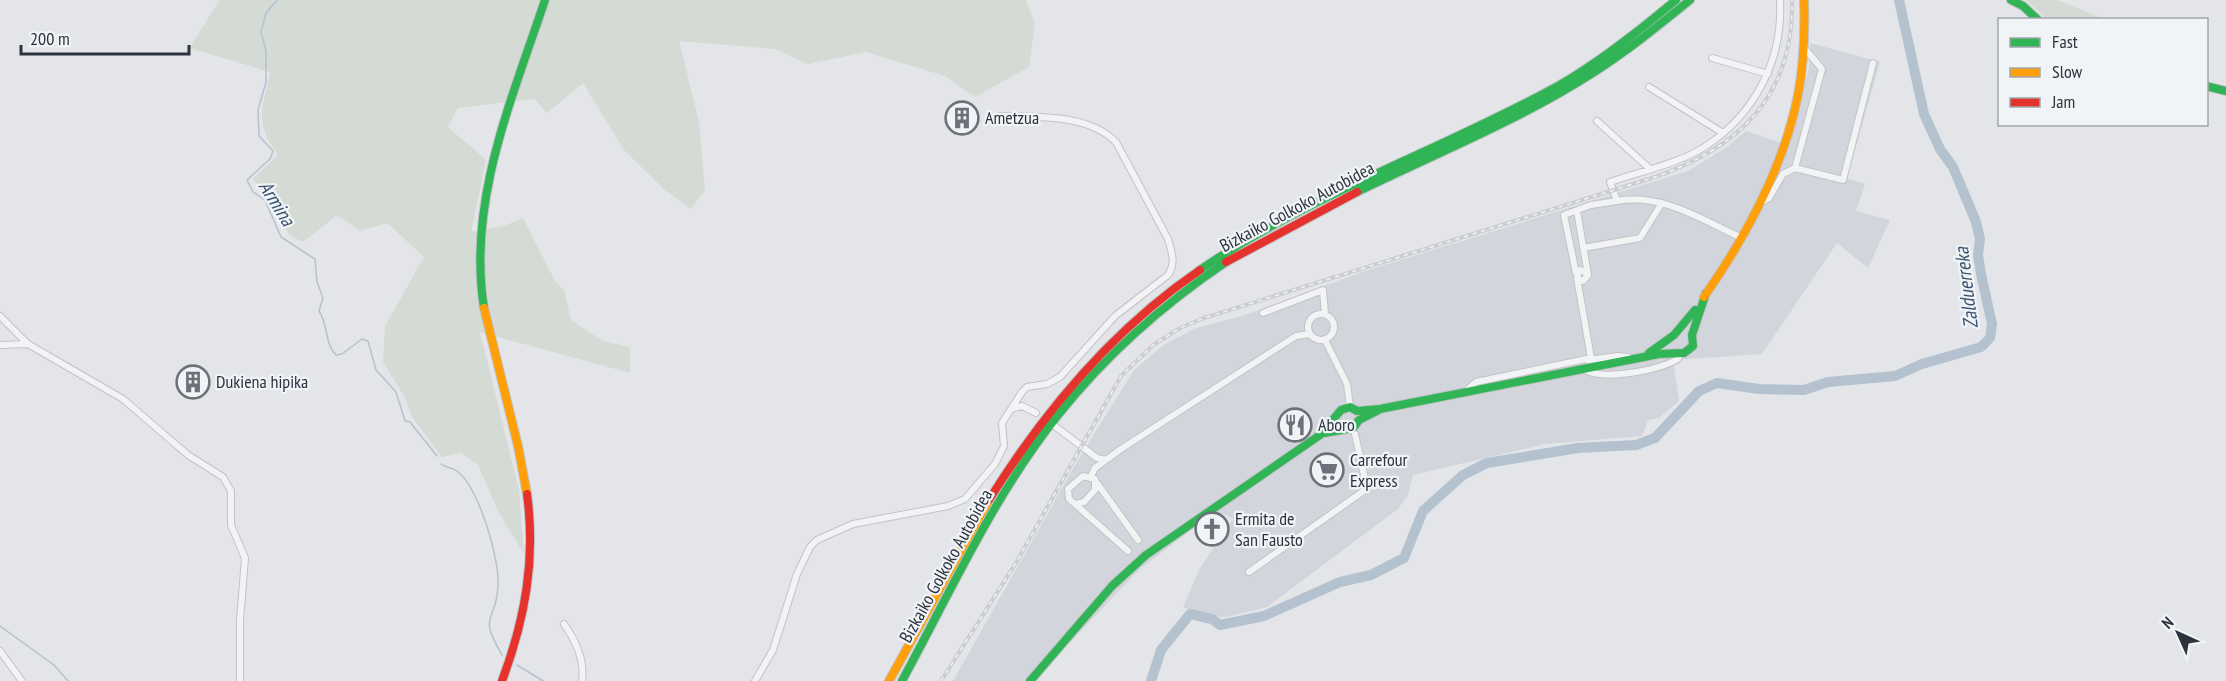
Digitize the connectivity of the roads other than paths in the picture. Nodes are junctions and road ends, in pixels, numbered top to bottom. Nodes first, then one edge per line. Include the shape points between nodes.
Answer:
1 (545, 0) edge
2 (1676, 0) edge
3 (1690, 0) edge
4 (1780, 0) edge
5 (1804, 0) edge
6 (2011, 0) edge
7 (2036, 18) edge
8 (1805, 47) junction
9 (1712, 58) dead end
10 (1873, 63) dead end
11 (1768, 74) junction
12 (2208, 86) edge
13 (1649, 87) dead end
14 (2226, 91) edge
15 (1001, 116) dead end
16 (1597, 121) dead end
17 (1723, 133) junction
18 (1795, 168) junction
19 (1650, 169) junction
20 (1617, 201) junction
21 (1662, 203) junction
22 (1760, 203) junction
23 (1577, 211) junction
24 (1740, 237) junction
25 (1583, 248) junction
26 (1579, 277) junction
27 (1706, 293) junction
28 (1263, 313) dead end
29 (1325, 314) junction
30 (0, 316) edge
31 (1682, 329) junction
32 (1309, 334) junction
33 (1692, 335) junction
34 (1670, 339) junction
35 (1324, 340) junction
36 (28, 344) junction
37 (0, 345) edge
38 (1678, 353) junction
39 (1591, 358) junction
40 (1638, 358) junction
41 (1580, 370) junction
42 (1022, 392) junction
43 (1462, 394) junction
44 (1022, 406) junction
45 (1011, 409) junction
46 (1353, 409) junction
47 (1380, 410) junction
48 (1036, 413) dead end
49 (1337, 417) junction
50 (1359, 420) junction
51 (1056, 427) dead end
52 (1346, 429) junction
53 (1355, 434) dead end
54 (1320, 435) junction
55 (1092, 453) junction
56 (1107, 460) junction
57 (1095, 468) junction
58 (1091, 476) junction
59 (1097, 483) junction
60 (1075, 504) junction
61 (1138, 540) dead end
62 (1128, 551) dead end
63 (1249, 572) dead end
64 (564, 624) dead end
65 (0, 651) edge
66 (22, 681) edge
67 (240, 681) edge
68 (502, 681) edge
69 (582, 681) edge
70 (755, 681) edge
71 (889, 681) edge
72 (903, 681) edge
73 (1030, 681) edge

1 - 68 main road via 495,155 480,243 487,331 522,456 531,513 527,600
2 - 71 main road, Bizkaiko Golkoko Autobidea via 1636,33 1559,84 1455,138 1298,210 1166,293 1070,386 1032,435 976,521
3 - 72 main road, Bizkaiko Golkoko Autobidea via 1634,46 1563,92 1305,217 1258,242 1173,299 1107,358 1057,416 963,564
4 - 11 street via 1779,36
5 - 8 main road
6 - 7 main road
8 - 18 street via 1822,69
8 - 22 main road via 1802,86 1786,146
9 - 11 street
10 - 18 street via 1843,180
11 - 17 street via 1747,108
12 - 14 main road
13 - 17 street
15 - 42 street via 1061,118 1106,132 1133,173 1174,256 1168,275 1115,315 1060,377
16 - 19 street
17 - 19 street via 1692,153
18 - 22 street via 1783,174 1769,198
19 - 20 street via 1610,182
20 - 21 street
20 - 23 street
21 - 24 street via 1668,202
21 - 25 street via 1640,237
22 - 24 main road
23 - 25 street
23 - 26 street via 1564,215
24 - 27 main road
25 - 26 street via 1586,272 1581,270
26 - 39 street
27 - 31 main road
27 - 33 main road
28 - 29 street via 1323,290
29 - 32 street via 1309,321
29 - 35 street via 1335,327 1332,336
30 - 36 street
31 - 33 main road
31 - 34 main road
32 - 35 street
32 - 56 street via 1296,336
33 - 38 main road via 1691,349
34 - 38 main road via 1671,347
34 - 40 main road
35 - 46 street via 1347,384
36 - 37 street
36 - 67 street via 123,399 228,484 231,525 245,558
38 - 40 main road
38 - 41 street via 1681,356 1670,364 1630,372 1598,375
39 - 40 street
39 - 41 street
39 - 43 street via 1476,382
40 - 41 main road
41 - 43 main road
42 - 44 street
42 - 45 street
43 - 47 main road
44 - 45 street
44 - 48 street
45 - 70 street via 1002,423 1001,452 965,499 948,506 853,524 810,547 797,574 773,650
46 - 47 main road
46 - 49 main road via 1341,410
46 - 50 main road
47 - 50 main road
49 - 52 main road
49 - 54 main road
50 - 52 main road via 1353,428
51 - 55 street
52 - 54 main road
53 - 63 street via 1365,490
54 - 73 main road via 1146,555 1112,586
55 - 56 street
55 - 57 street
56 - 57 street
57 - 58 street
58 - 59 street
58 - 60 street via 1076,480 1068,489 1069,499
59 - 60 street via 1090,498
59 - 61 street
60 - 62 street
64 - 69 street via 575,640
65 - 66 street

